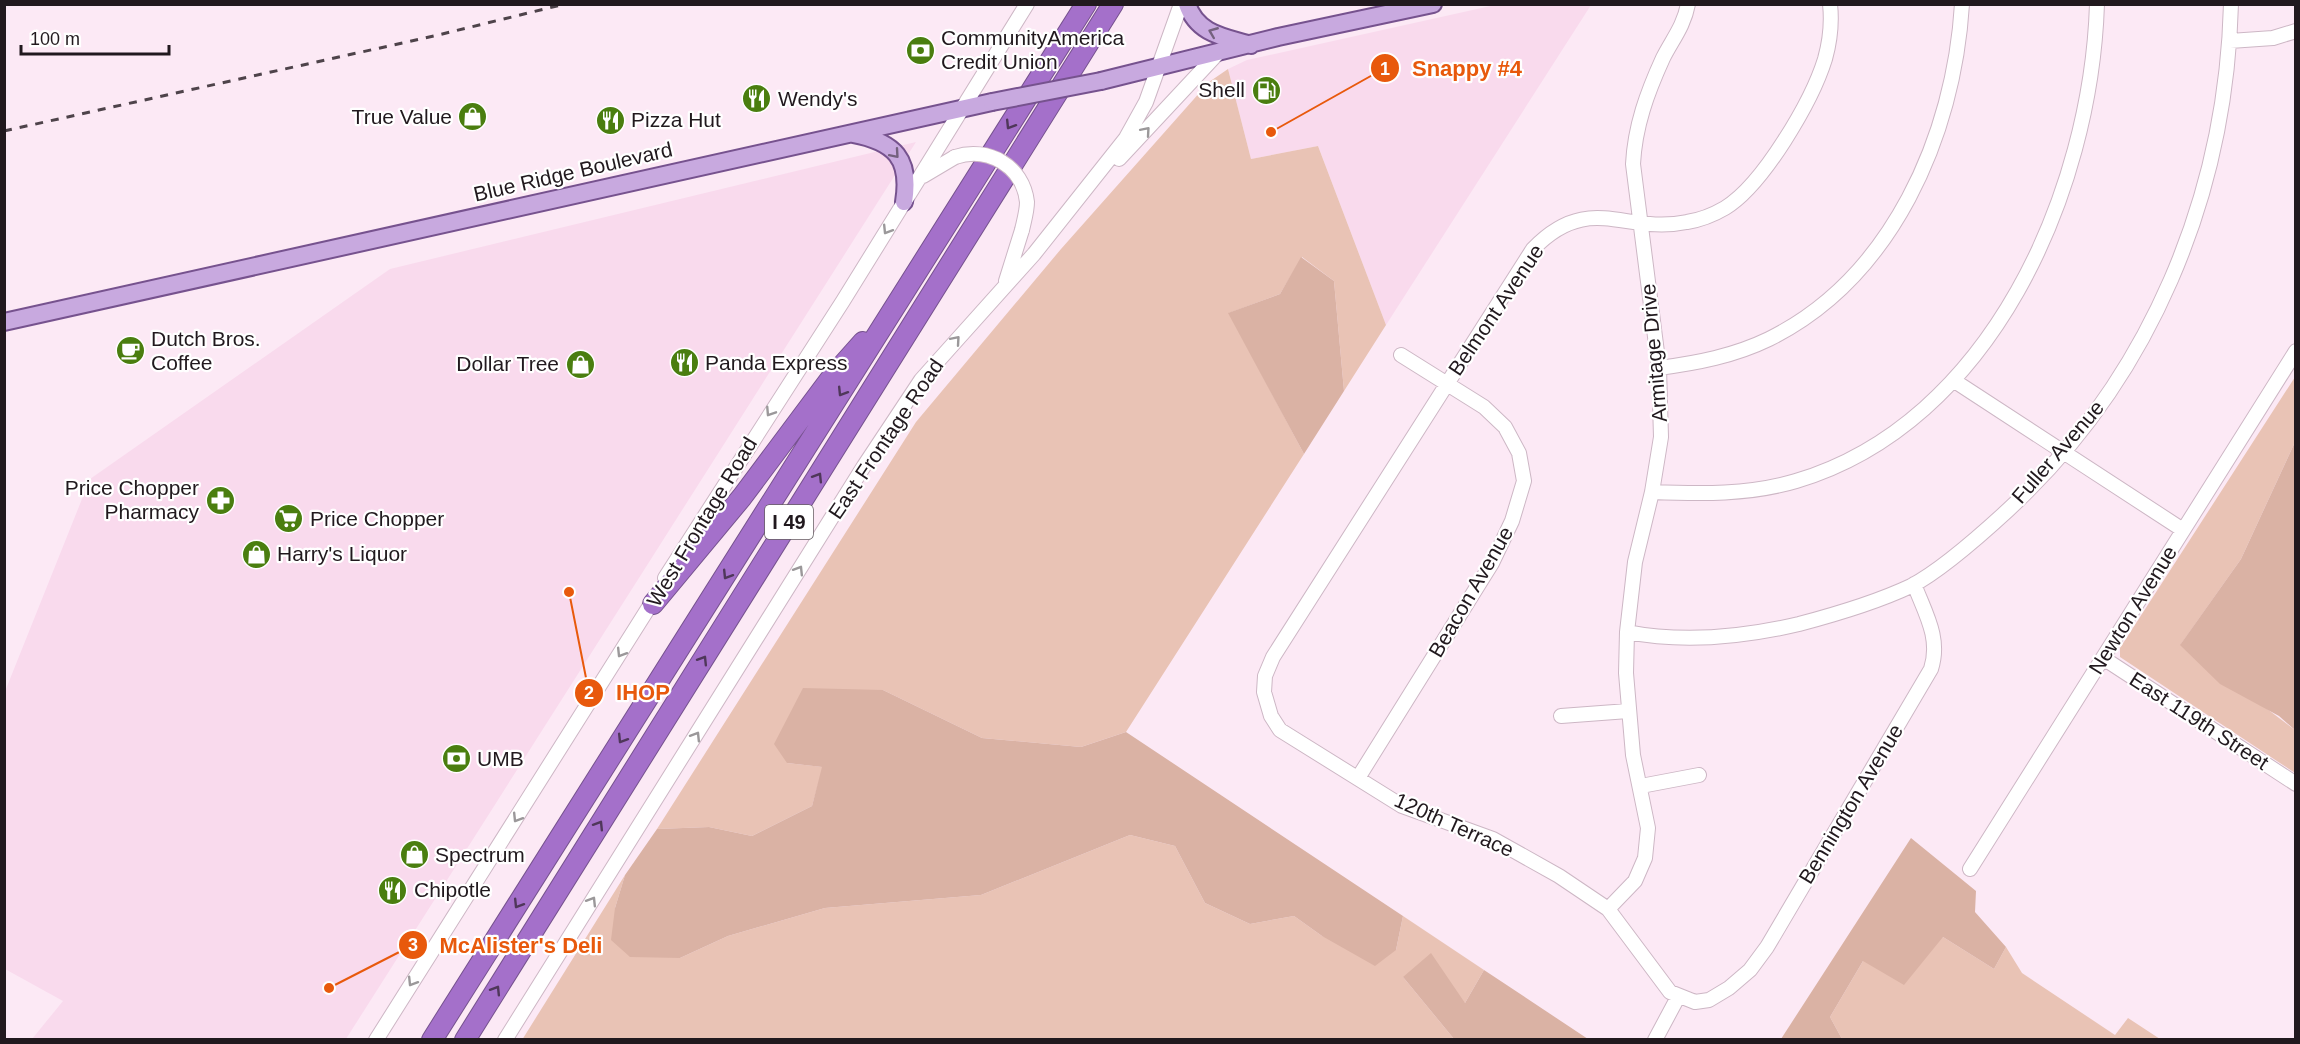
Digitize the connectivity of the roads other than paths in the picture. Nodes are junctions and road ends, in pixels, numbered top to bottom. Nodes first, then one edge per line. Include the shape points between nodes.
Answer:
1 (1027, 4) edge
2 (1086, 4) edge
3 (1113, 4) edge
4 (1181, 4) edge
5 (1187, 4) edge
6 (1433, 4) edge
7 (1688, 4) edge
8 (1830, 4) edge
9 (1962, 4) edge
10 (2097, 4) edge
11 (2231, 4) edge
12 (2295, 31) edge
13 (2230, 41) junction
14 (1252, 45) junction
15 (1218, 53) junction
16 (1158, 69) junction
17 (961, 109) junction
18 (849, 134) junction
19 (917, 181) junction
20 (1087, 185) junction
21 (904, 202) junction
22 (1640, 221) junction
23 (1005, 283) junction
24 (908, 290) junction
25 (4, 322) edge
26 (2295, 351) edge
27 (1401, 355) dead end
28 (1659, 368) junction
29 (1953, 380) junction
30 (1447, 384) junction
31 (2063, 453) junction
32 (1652, 492) junction
33 (2183, 530) junction
34 (1914, 585) junction
35 (653, 604) junction
36 (1627, 632) junction
37 (1277, 650) joint
38 (2103, 658) junction
39 (1628, 711) junction
40 (1561, 717) dead end
41 (1699, 775) dead end
42 (1358, 778) junction
43 (2295, 784) edge
44 (1641, 786) junction
45 (1970, 869) dead end
46 (1608, 909) junction
47 (1678, 997) junction
48 (376, 1040) edge
49 (432, 1040) edge
50 (465, 1040) edge
51 (505, 1040) edge
52 (1655, 1040) edge

1 - 17 street, West Frontage Road
2 -> 24 highway, I 49
50 -> 3 highway, I 49
4 - 16 street, East Frontage Road
14 -> 5 main road via 1208,32 1196,23
6 - 14 main road, Blue Ridge Boulevard
7 - 22 street, Armitage Drive via 1635,133 1633,164
8 - 22 street, Belmont Avenue via 1830,36 1818,78 1789,134 1756,179 1735,201 1705,218 1668,224
9 - 28 street via 1958,50 1939,130 1911,191 1876,248 1825,302 1768,340 1731,354
10 - 29 street via 2087,103 2052,221 1998,321
11 - 13 street, Fuller Avenue
12 - 13 street via 2273,38
13 - 31 street, Fuller Avenue via 2222,114 2203,197 2175,276 2137,351 2090,422
14 - 15 main road, Blue Ridge Boulevard
15 - 16 main road, Blue Ridge Boulevard
20 -> 15 street via 1109,170
16 - 17 main road, Blue Ridge Boulevard, bridge
16 - 20 street, East Frontage Road via 1126,138
17 - 18 main road, Blue Ridge Boulevard
17 - 19 street, West Frontage Road
18 -> 21 main road via 886,144 898,154 906,181
18 - 25 main road, Blue Ridge Boulevard
19 - 21 street, West Frontage Road
19 - 23 street, bridge via 934,167 968,153 985,155 1008,166 1018,176 1027,204 1023,230
20 - 23 street, East Frontage Road via 1034,254
21 -> 35 street, West Frontage Road via 688,540
22 - 28 street, Armitage Drive
22 - 30 street, Belmont Avenue via 1585,218 1562,226 1543,239
51 -> 23 street, East Frontage Road via 921,380
24 - 35 highway via 831,378 742,497
24 -> 49 highway, I 49
26 - 33 street, Newton Avenue
27 - 30 street, Beacon Avenue
28 - 32 street, Armitage Drive via 1661,437
29 - 31 street
29 - 32 street via 1889,437 1845,462 1797,481 1729,492
30 - 37 street, Belmont Avenue
30 - 42 street, Beacon Avenue via 1484,407 1505,427 1519,453 1524,481 1512,521 1492,563
31 - 33 street
31 - 34 street, Fuller Avenue via 1982,534
32 - 36 street, Armitage Drive via 1635,562
33 - 38 street, Newton Avenue
34 - 36 street, Fuller Avenue via 1842,613 1772,630 1690,637
34 - 47 street, Bennington Avenue via 1935,638 1931,669 1750,970 1709,1000 1695,1002
35 -> 48 street, West Frontage Road
36 - 39 street, Armitage Drive
37 - 42 street, 120th Terrace via 1265,676 1264,693 1270,716 1280,729
38 - 43 street, East 119th Street
38 - 45 street, Newton Avenue
39 - 40 street
39 - 44 street, Armitage Drive
41 - 44 street
42 - 46 street, 120th Terrace via 1402,806 1511,848
44 - 46 street, Armitage Drive via 1648,828 1646,858 1635,881
46 - 47 street, 120th Terrace via 1670,992
47 - 52 street

